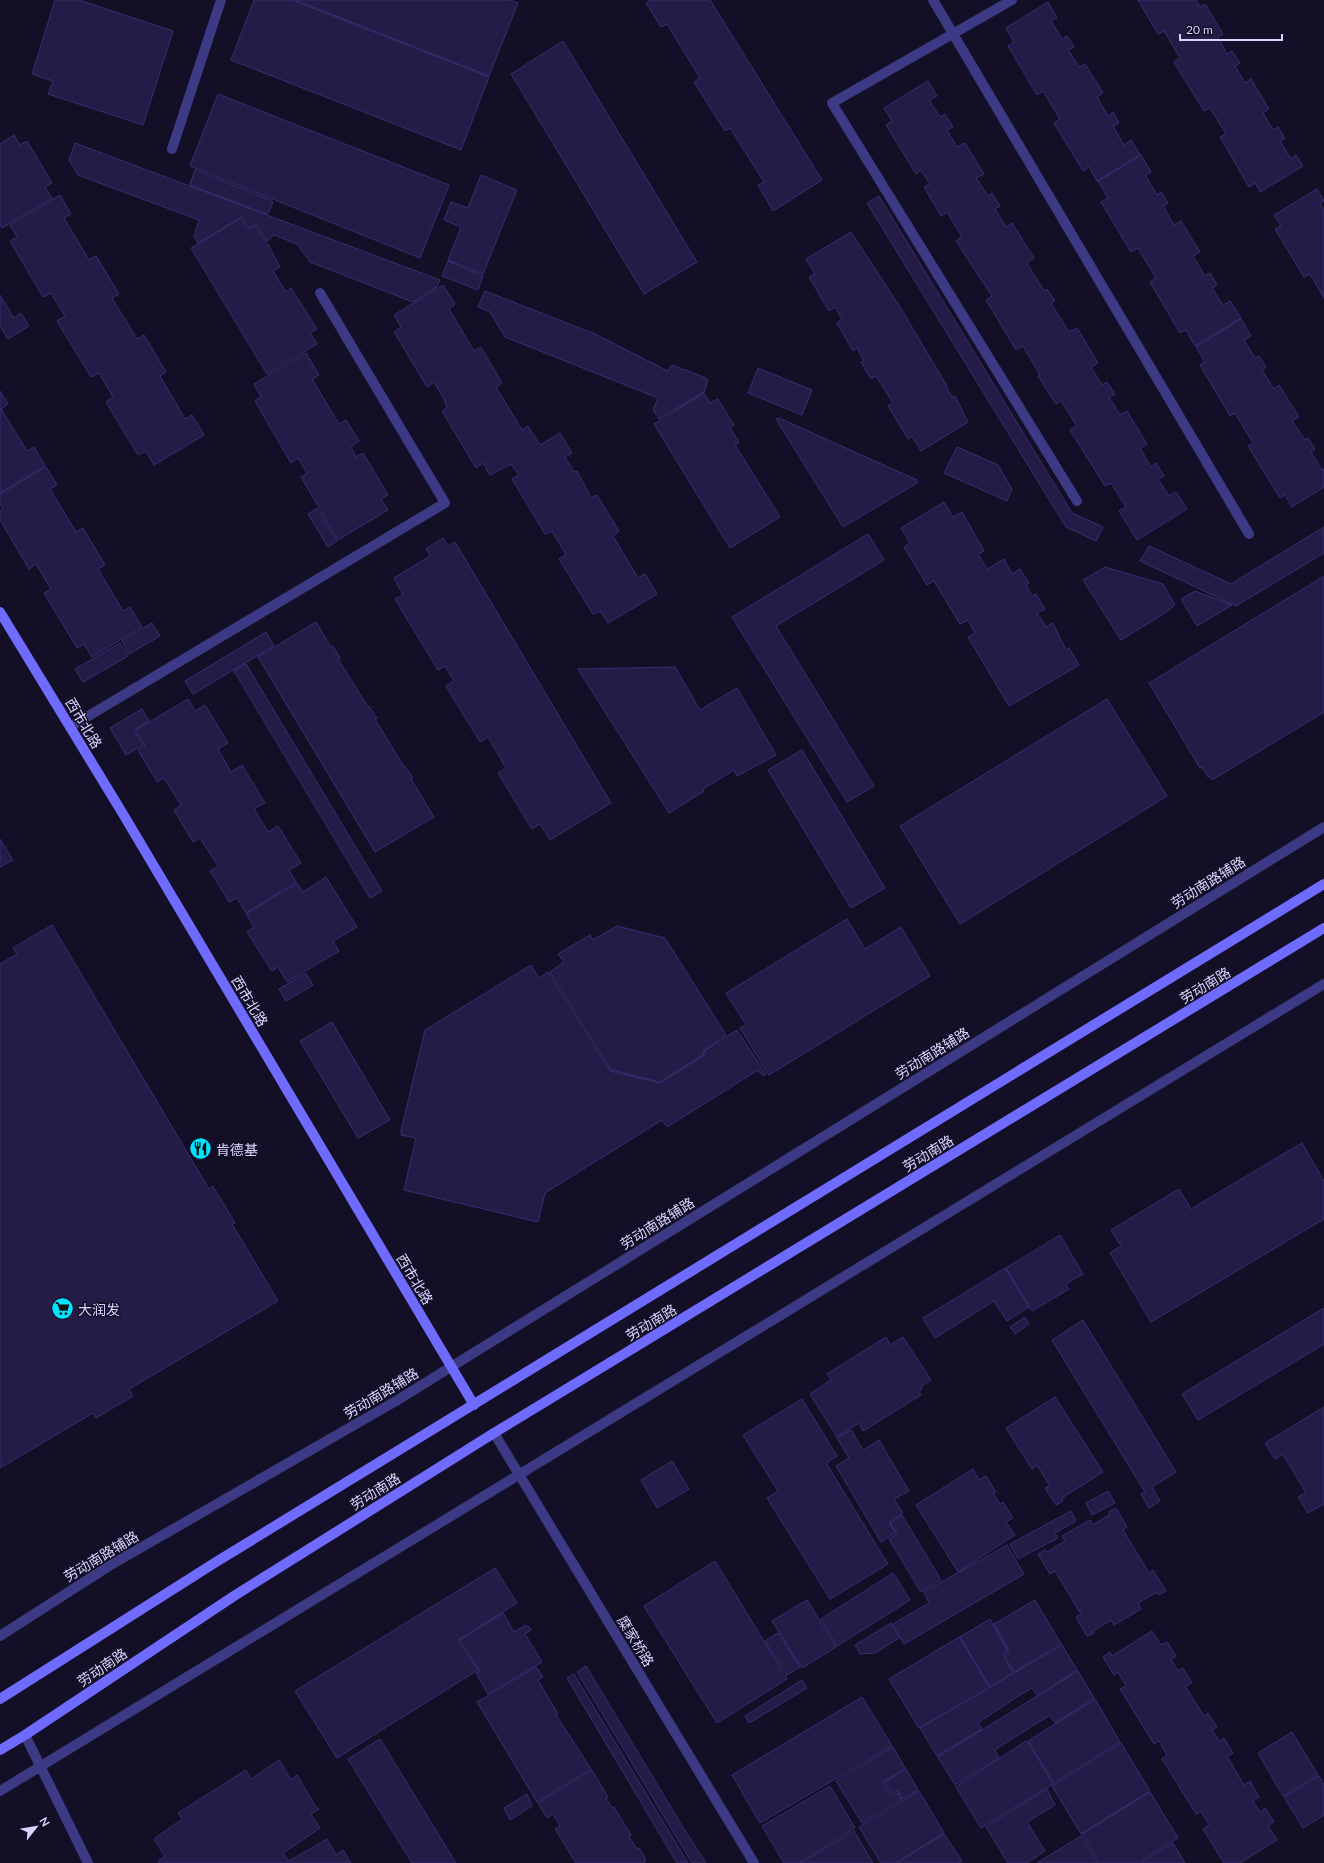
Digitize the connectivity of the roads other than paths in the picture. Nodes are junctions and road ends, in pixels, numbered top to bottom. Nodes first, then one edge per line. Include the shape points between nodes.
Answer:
1 (221, 0) edge
2 (933, 0) edge
3 (1012, 0) edge
4 (954, 34) junction
5 (172, 149) dead end
6 (320, 293) dead end
7 (1077, 500) dead end
8 (1250, 534) dead end
9 (0, 612) edge
10 (70, 727) junction
11 (1324, 827) edge
12 (1324, 884) edge
13 (1324, 928) edge
14 (1324, 984) edge
15 (451, 1367) junction
16 (474, 1405) junction
17 (494, 1433) junction
18 (519, 1474) junction
19 (0, 1636) edge
20 (0, 1699) edge
21 (25, 1735) junction
22 (0, 1750) edge
23 (40, 1766) junction
24 (0, 1791) edge
25 (88, 1863) edge
26 (754, 1863) edge

1 - 5 street
2 - 4 street
3 - 4 street
4 - 7 street via 832,103
4 - 8 street
6 - 10 street via 445,503
9 - 10 main road, 西市北路
10 - 15 main road, 西市北路
11 - 15 street, 劳动南路辅路
12 - 16 main road, 劳动南路
13 - 17 main road, 劳动南路
14 - 18 street
15 - 16 main road, 西市北路
15 - 19 street, 劳动南路辅路 via 109,1566
16 - 20 main road, 劳动南路 via 216,1562
17 - 18 street, 糜家桥路
17 - 21 main road, 劳动南路 via 234,1596
18 - 23 street
18 - 26 street, 糜家桥路
21 - 22 main road, 劳动南路
21 - 23 street
23 - 24 street
23 - 25 street

